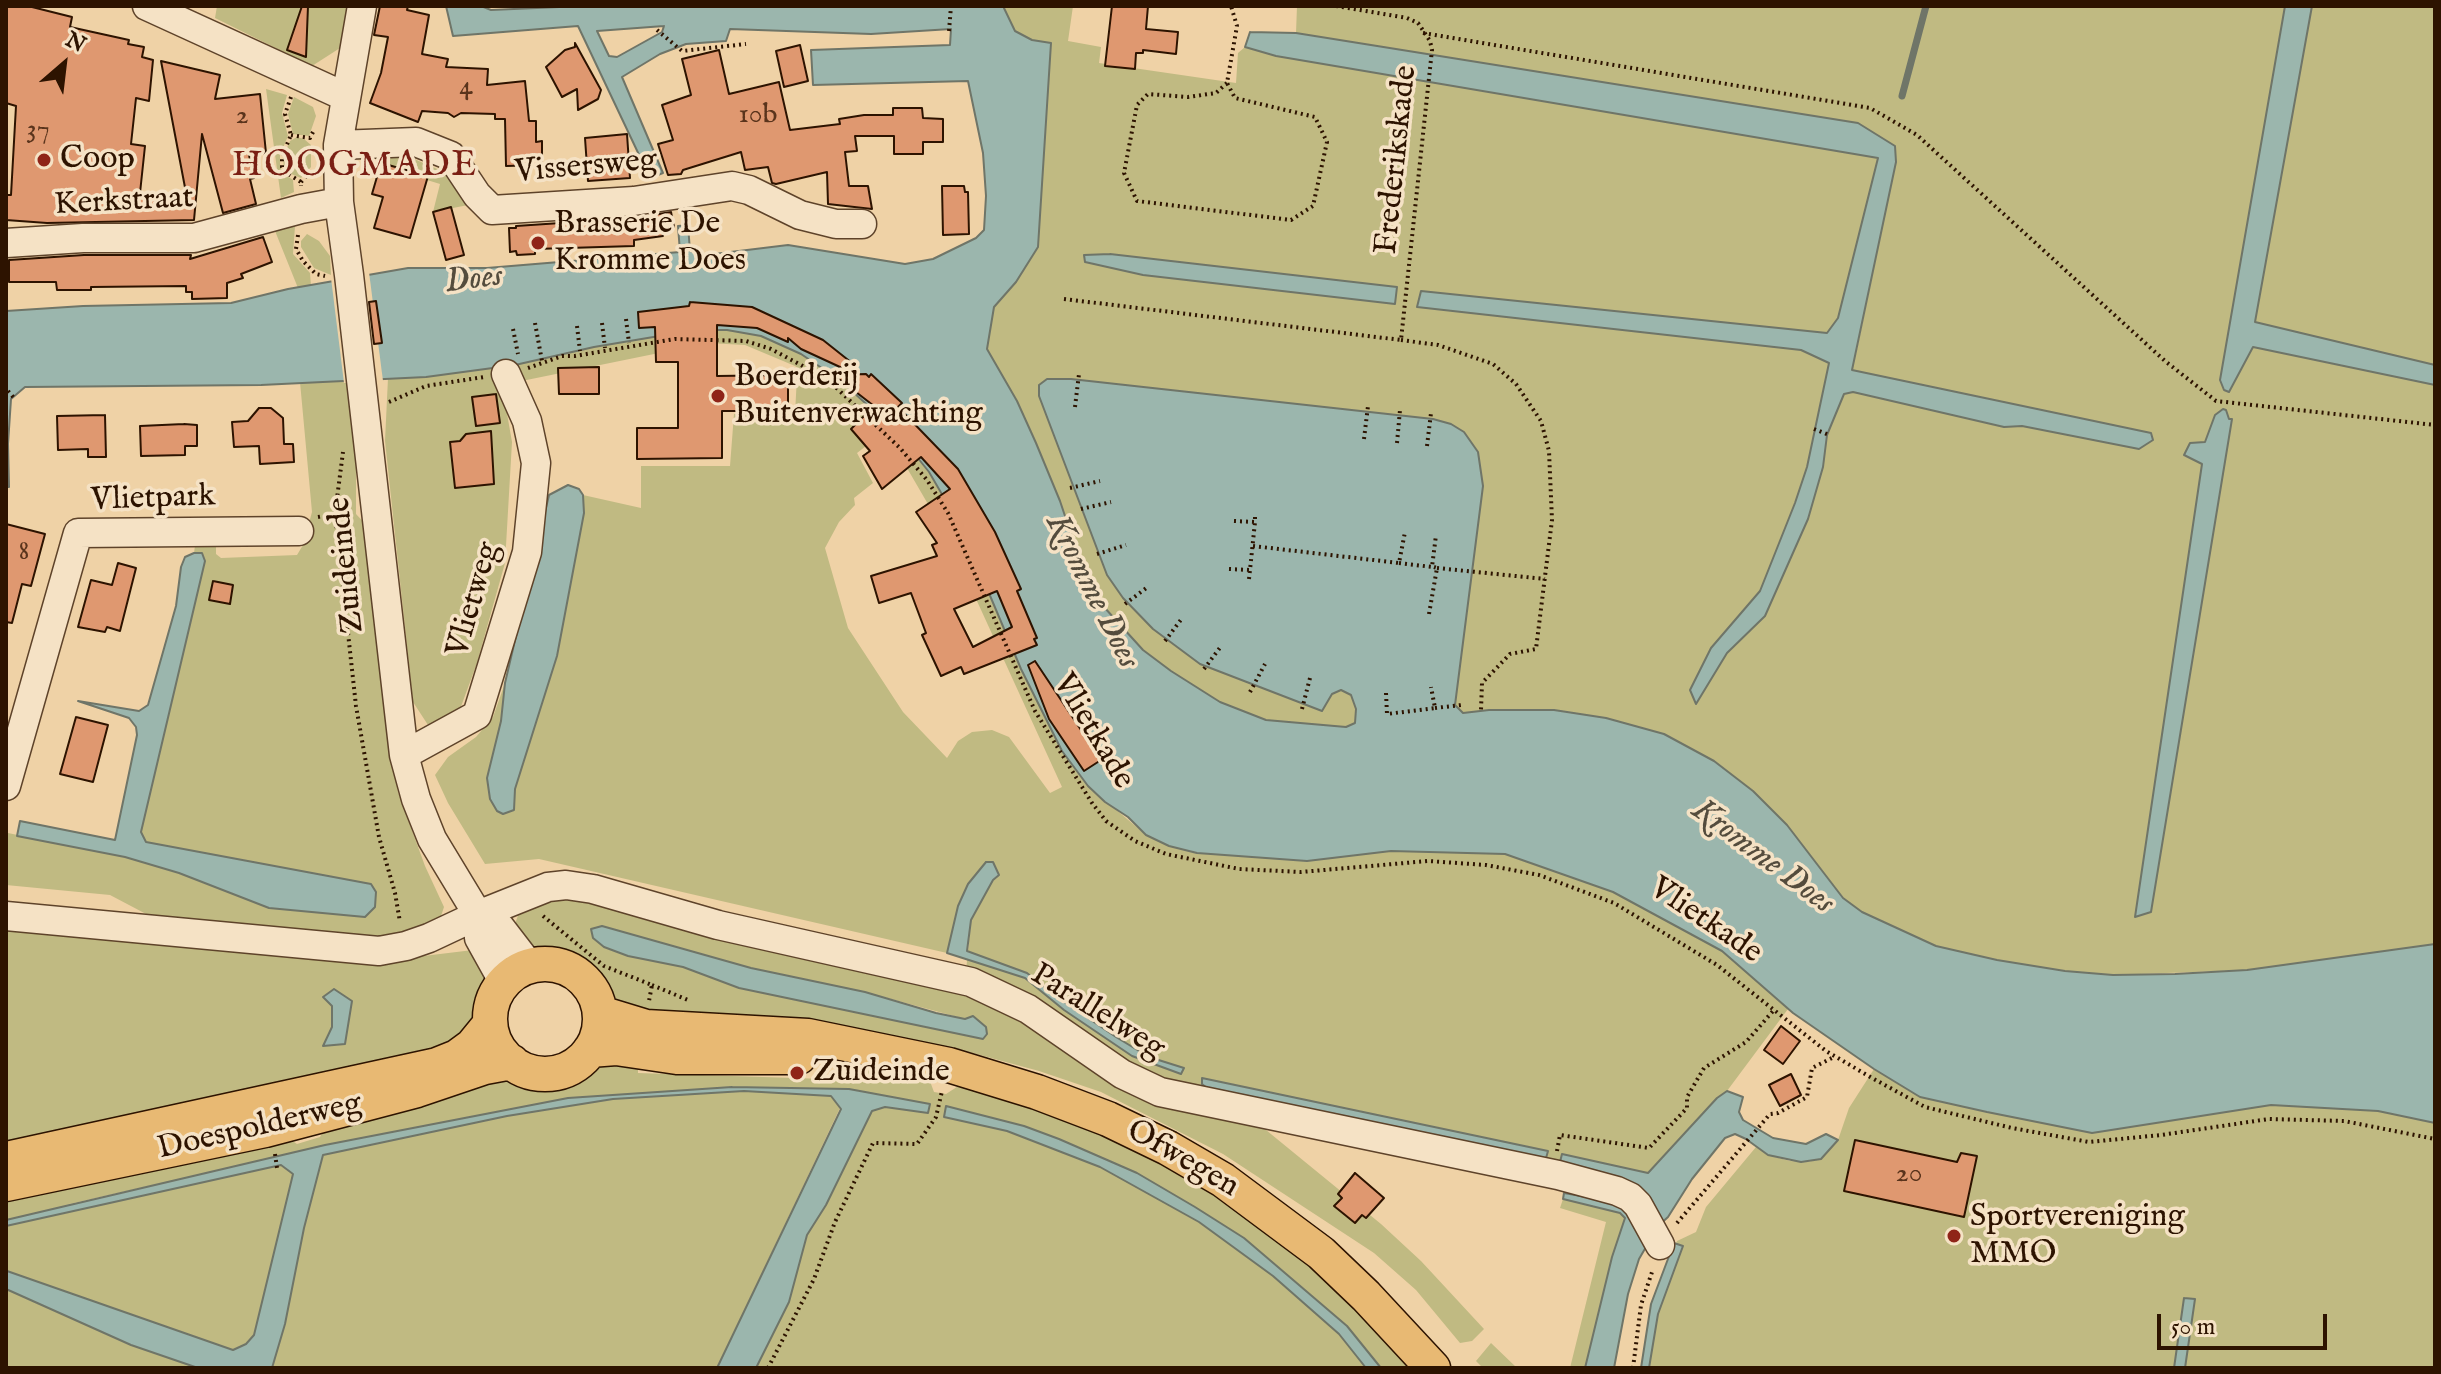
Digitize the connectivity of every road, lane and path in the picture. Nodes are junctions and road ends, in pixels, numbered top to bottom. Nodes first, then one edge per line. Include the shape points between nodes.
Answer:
1 (147, 6) edge
2 (362, 6) edge
3 (951, 6) edge
4 (1231, 6) edge
5 (1336, 6) edge
6 (657, 30) dead end
7 (949, 31) dead end
8 (1423, 33) junction
9 (746, 44) dead end
10 (297, 75) junction
11 (1227, 83) junction
12 (346, 97) junction
13 (338, 145) junction
14 (339, 202) junction
15 (302, 217) junction
16 (862, 224) dead end
17 (6, 243) edge
18 (342, 276) junction
19 (1064, 299) dead end
20 (626, 319) dead end
21 (535, 323) dead end
22 (602, 323) dead end
23 (577, 326) dead end
24 (513, 329) dead end
25 (1401, 340) junction
26 (629, 343) dead end
27 (605, 348) dead end
28 (580, 351) dead end
29 (542, 361) dead end
30 (512, 366) junction
31 (1079, 374) dead end
32 (8, 391) dead end
33 (361, 394) junction
34 (10, 401) edge
35 (1368, 406) dead end
36 (1075, 407) dead end
37 (1400, 410) dead end
38 (1431, 413) dead end
39 (2435, 425) edge
40 (1814, 429) dead end
41 (1829, 435) dead end
42 (1364, 439) dead end
43 (344, 443) dead end
44 (1397, 443) dead end
45 (1427, 446) dead end
46 (1100, 481) dead end
47 (1070, 488) dead end
48 (1111, 502) dead end
49 (1081, 509) dead end
50 (1255, 516) dead end
51 (1234, 521) dead end
52 (1255, 522) junction
53 (299, 531) joint
54 (1405, 532) dead end
55 (1436, 535) dead end
56 (1126, 545) dead end
57 (1253, 546) junction
58 (1097, 554) dead end
59 (1399, 563) junction
60 (1434, 567) junction
61 (1229, 569) dead end
62 (1250, 570) junction
63 (1249, 579) dead end
64 (1545, 579) junction
65 (1149, 586) dead end
66 (1125, 604) dead end
67 (1429, 614) dead end
68 (1183, 617) dead end
69 (1165, 641) dead end
70 (1222, 645) dead end
71 (1265, 664) dead end
72 (1204, 669) dead end
73 (1310, 678) dead end
74 (1431, 687) dead end
75 (1250, 692) dead end
76 (1386, 693) dead end
77 (1462, 705) dead end
78 (1435, 708) junction
79 (1302, 709) dead end
80 (1481, 710) dead end
81 (404, 755) junction
82 (6, 786) edge
83 (478, 915) junction
84 (6, 916) edge
85 (517, 974) junction
86 (652, 985) dead end
87 (697, 1006) dead end
88 (1773, 1011) junction
89 (600, 1013) junction
90 (490, 1024) junction
91 (590, 1050) junction
92 (875, 1051) junction
93 (1833, 1056) junction
94 (512, 1062) junction
95 (944, 1084) dead end
96 (2435, 1139) edge
97 (275, 1154) dead end
98 (6, 1159) edge
99 (277, 1168) dead end
100 (1558, 1175) junction
101 (6, 1184) edge
102 (1657, 1240) junction
103 (768, 1368) edge
104 (1433, 1368) edge
105 (1633, 1368) edge

1 - 10 street
2 - 12 street, Zuideinde
3 - 7 path
4 - 11 path via 1237,26
5 - 8 path, Frederikskade via 1407,18
6 - 9 path via 682,51
8 - 25 path, Frederikskade via 1432,50
8 - 39 path via 1870,108 1917,135 2165,361 2216,401
10 - 12 street
10 - 15 path via 285,114 291,135 282,167 301,182
11 - 11 path via 1216,93 1188,97 1148,94 1137,105 1124,173 1130,187 1137,201 1291,220 1313,206 1327,142 1315,117 1235,98
12 - 13 street, Zuideinde
13 - 14 street, Zuideinde
13 - 16 street, Vissersweg via 416,142 451,156 492,210 634,201 732,186 800,215
14 - 15 street, Kerkstraat
14 - 18 street, Zuideinde
15 - 17 street, Kerkstraat via 194,238
15 - 18 path via 296,249 316,274
18 - 33 street, Zuideinde
19 - 25 path
20 - 26 path
21 - 29 path
22 - 27 path
23 - 28 path
24 - 30 path
25 - 64 path via 1438,345 1493,364 1516,384 1541,421 1552,487
30 - 33 path, Vlietkade via 426,386 396,402
30 - 81 street, Vlietweg via 536,463 527,552 477,715
30 - 88 path, Vlietkade via 675,339 746,341 827,379 927,480 948,513 1042,725 1106,821 1135,841 1166,854 1239,869 1301,872 1428,861 1539,875 1614,903 1717,965
31 - 36 path
32 - 34 path
33 - 81 street, Zuideinde
35 - 42 path
37 - 44 path
38 - 45 path
40 - 41 path
43 - 53 path via 335,514 309,519
46 - 47 path
48 - 49 path
50 - 52 path
51 - 52 path
52 - 57 path
53 - 82 street, Vlietpark via 78,533
54 - 59 path
55 - 60 path
56 - 58 path
57 - 59 path
57 - 62 path
59 - 60 path
60 - 64 path
60 - 67 path
61 - 62 path
62 - 63 path
64 - 80 path via 1536,649 1510,654 1482,683
65 - 66 path
68 - 69 path
70 - 72 path
71 - 75 path
73 - 79 path
74 - 78 path
76 - 78 path via 1387,714
77 - 78 path
81 - 83 street, Zuideinde via 432,839
83 - 84 street via 429,938 379,951
83 - 85 street, Zuideinde via 500,927
83 - 100 street, Parallelweg via 548,887 593,889 718,925 971,982 1028,1009 1122,1074 1160,1092
85 - 89 main road via 554,965 576,973 592,991
85 - 90 main road via 493,1002
86 - 87 path
88 - 93 path, Vlietkade
88 - 100 path via 1746,1042 1704,1068 1687,1097 1687,1108 1649,1148 1560,1135
89 - 91 main road
89 - 92 main road, Ofwegen via 646,1027 808,1036
90 - 94 main road via 497,1046
90 - 98 main road, Doespolderweg via 472,1046 437,1065
91 - 92 main road, Ofwegen via 729,1058
91 - 94 main road via 570,1068 553,1073 527,1071
92 - 104 main road, Ofwegen via 949,1065 1037,1092 1168,1148 1223,1180 1321,1253
93 - 96 path, Vlietkade via 1925,1107 2089,1142 2269,1119 2344,1121
93 - 102 path via 1812,1068 1807,1097 1770,1114 1715,1182
94 - 101 main road, Doespolderweg via 265,1130
95 - 103 path via 936,1117 917,1144 873,1143 814,1279
97 - 99 path
100 - 102 street, Parallelweg via 1630,1197
102 - 105 path

